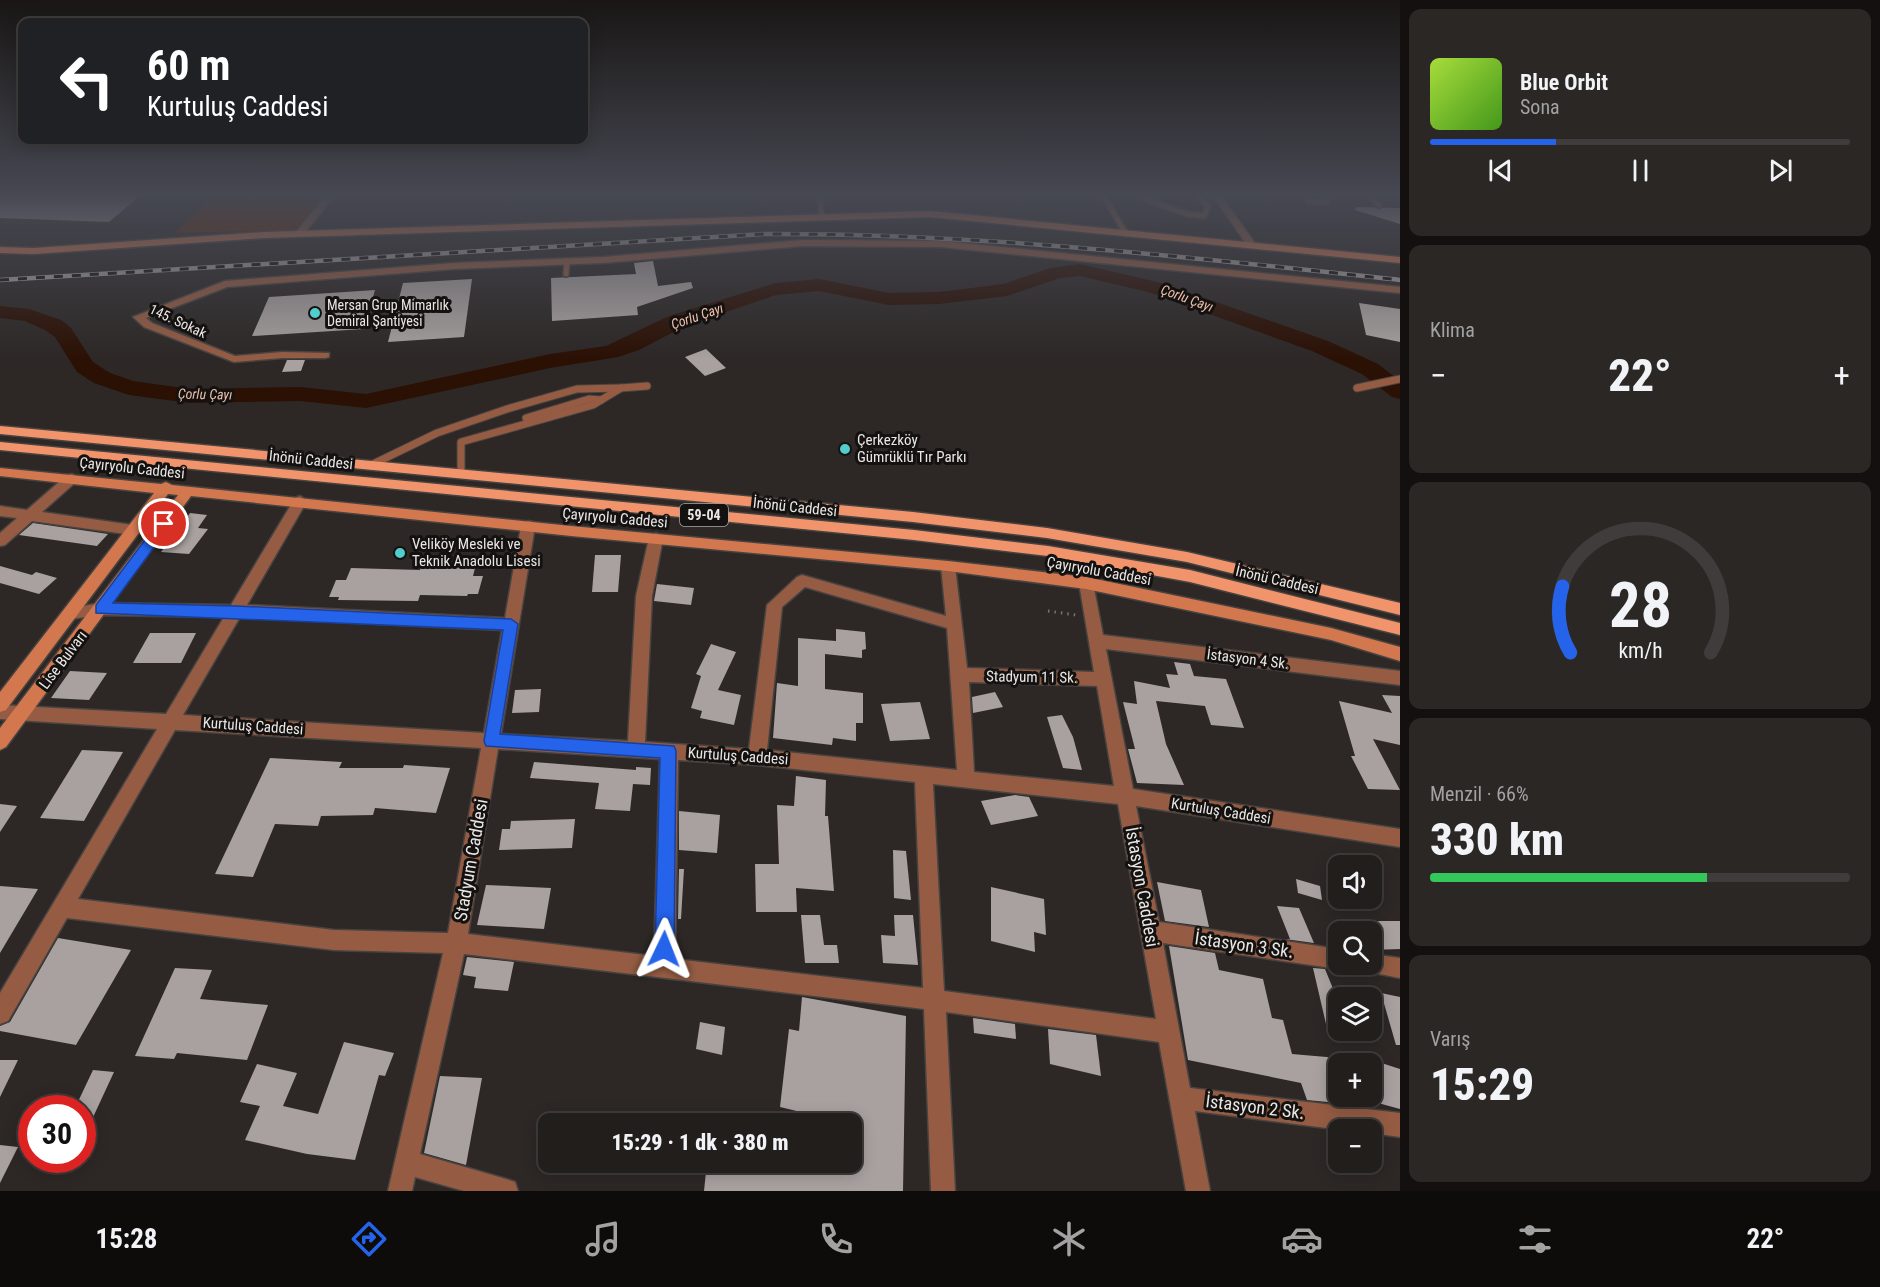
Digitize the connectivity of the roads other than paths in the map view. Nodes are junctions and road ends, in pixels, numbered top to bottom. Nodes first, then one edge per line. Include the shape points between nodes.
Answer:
1 (72, 249) edge
2 (730, 249) edge
3 (991, 249) edge
4 (1279, 249) edge
5 (0, 250) edge
6 (1400, 260) edge
7 (567, 261) junction
8 (566, 273) dead end
9 (1400, 290) edge
10 (325, 355) dead end
11 (1399, 379) edge
12 (647, 386) dead end
13 (621, 388) junction
14 (1357, 388) dead end
15 (601, 400) joint
16 (0, 430) edge
17 (0, 446) edge
18 (371, 465) junction
19 (0, 472) edge
20 (461, 474) junction
21 (72, 478) junction
22 (166, 488) junction
23 (189, 490) junction
24 (300, 501) junction
25 (0, 511) edge
26 (31, 515) junction
27 (528, 526) junction
28 (134, 530) junction
29 (656, 538) junction
30 (0, 541) edge
31 (948, 566) junction
32 (1086, 583) junction
33 (101, 609) junction
34 (1400, 609) edge
35 (236, 611) junction
36 (70, 613) junction
37 (511, 624) junction
38 (954, 624) junction
39 (1400, 628) edge
40 (1097, 641) junction
41 (1400, 654) edge
42 (960, 675) junction
43 (1400, 678) edge
44 (1104, 679) junction
45 (0, 705) edge
46 (0, 712) edge
47 (24, 712) junction
48 (172, 721) junction
49 (492, 741) junction
50 (0, 742) edge
51 (636, 749) junction
52 (669, 751) junction
53 (757, 757) junction
54 (924, 774) junction
55 (966, 779) junction
56 (1126, 796) junction
57 (1400, 838) edge
58 (62, 907) junction
59 (1151, 931) junction
60 (456, 943) junction
61 (1328, 958) edge
62 (1382, 966) edge
63 (664, 968) junction
64 (1400, 968) edge
65 (933, 1000) junction
66 (0, 1013) edge
67 (1169, 1032) junction
68 (1181, 1098) junction
69 (1400, 1125) edge
70 (406, 1162) junction
71 (400, 1191) edge
72 (506, 1191) edge
73 (943, 1191) edge
74 (1198, 1191) edge

1 - 5 street
2 - 7 street, 145. Sokak
3 - 9 street, 145. Sokak
4 - 6 street
7 - 8 lane
7 - 10 street, 145. Sokak via 225,284 138,317 148,325 234,359
11 - 14 lane
12 - 13 lane
13 - 15 lane
13 - 18 lane via 578,389 507,409 437,433
15 - 20 lane via 461,442
16 - 18 main road, 59-04
17 - 39 main road, İnönü Caddesi / 59-04 via 1048,551 1190,576
18 - 20 main road, 59-04
19 - 21 street, Çayıryolu Caddesi
20 - 34 main road, 59-04 via 1047,533 1187,557
21 - 22 street, Çayıryolu Caddesi
21 - 26 street
22 - 23 street, Çayıryolu Caddesi
22 - 28 street, Lise Bulvarı
23 - 24 street, Çayıryolu Caddesi
23 - 33 street, Lise Bulvarı
24 - 27 street, Çayıryolu Caddesi
24 - 35 street
25 - 26 street
26 - 28 street
26 - 30 street
27 - 29 street, Çayıryolu Caddesi
27 - 37 street, Stadyum Caddesi
28 - 36 street, Lise Bulvarı
29 - 31 street, Çayıryolu Caddesi
29 - 51 street via 644,596
31 - 32 street, Çayıryolu Caddesi
31 - 38 street
32 - 40 street, İstasyon Caddesi
32 - 41 street, Çayıryolu Caddesi via 1331,634
33 - 35 street
33 - 36 street
33 - 47 street, Lise Bulvarı
35 - 37 street
35 - 48 street
36 - 45 street, Lise Bulvarı
37 - 49 street, Stadyum Caddesi
38 - 42 street
38 - 53 street via 802,581 775,605
40 - 43 street, İstasyon 4 Sk.
40 - 44 street, İstasyon Caddesi
42 - 44 street, Stadyum 11 Sk.
42 - 55 street
44 - 56 street, İstasyon Caddesi
46 - 47 street, Kurtuluş Caddesi
47 - 48 street, Kurtuluş Caddesi
47 - 50 street, Lise Bulvarı
48 - 49 street, Kurtuluş Caddesi
48 - 58 street
49 - 51 street, Kurtuluş Caddesi
49 - 60 street, Stadyum Caddesi
51 - 52 street, Kurtuluş Caddesi
52 - 53 street, Kurtuluş Caddesi
52 - 63 street
53 - 54 street, Kurtuluş Caddesi
54 - 55 street, Kurtuluş Caddesi
54 - 65 street
55 - 56 street, Kurtuluş Caddesi
56 - 57 street, Kurtuluş Caddesi
56 - 59 street, İstasyon Caddesi
58 - 60 street via 334,940
58 - 66 street
59 - 61 street, İstasyon 3 Sk.
59 - 67 street, İstasyon Caddesi
60 - 63 street
60 - 70 street, Stadyum Caddesi
62 - 64 street
63 - 65 street
65 - 67 street
65 - 73 street
67 - 68 street, İstasyon Caddesi
68 - 69 street, İstasyon 2 Sk.
68 - 74 street, İstasyon Caddesi
70 - 71 street, Stadyum Caddesi
70 - 72 street

